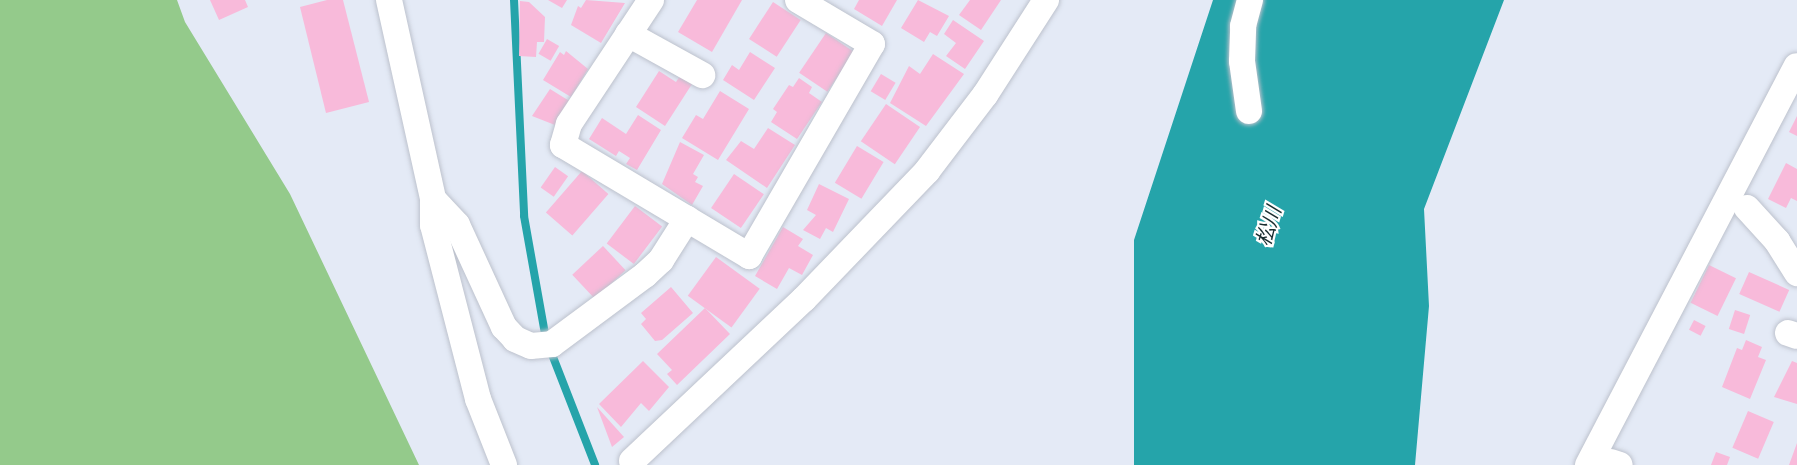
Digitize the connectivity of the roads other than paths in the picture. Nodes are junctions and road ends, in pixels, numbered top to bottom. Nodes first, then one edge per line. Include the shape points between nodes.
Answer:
1 (389, 0) edge
2 (651, 0) edge
3 (798, 0) edge
4 (1046, 0) edge
5 (1250, 0) edge
6 (628, 34) junction
7 (1797, 66) edge
8 (702, 75) dead end
9 (1249, 111) dead end
10 (433, 199) junction
11 (1747, 208) dead end
12 (687, 219) junction
13 (1797, 273) edge
14 (632, 461) dead end
15 (1606, 464) edge
16 (504, 465) edge

1 - 10 street
2 - 6 street
3 - 12 street via 872,44 749,256
4 - 14 street via 985,95 927,171 804,299
5 - 9 street via 1243,26 1242,61
6 - 8 street
6 - 12 street via 569,123 563,145
7 - 15 street
10 - 12 street via 457,225 504,327 515,339 531,346 552,344 645,275 661,260
10 - 16 street via 432,225 478,399
11 - 13 street via 1777,241

